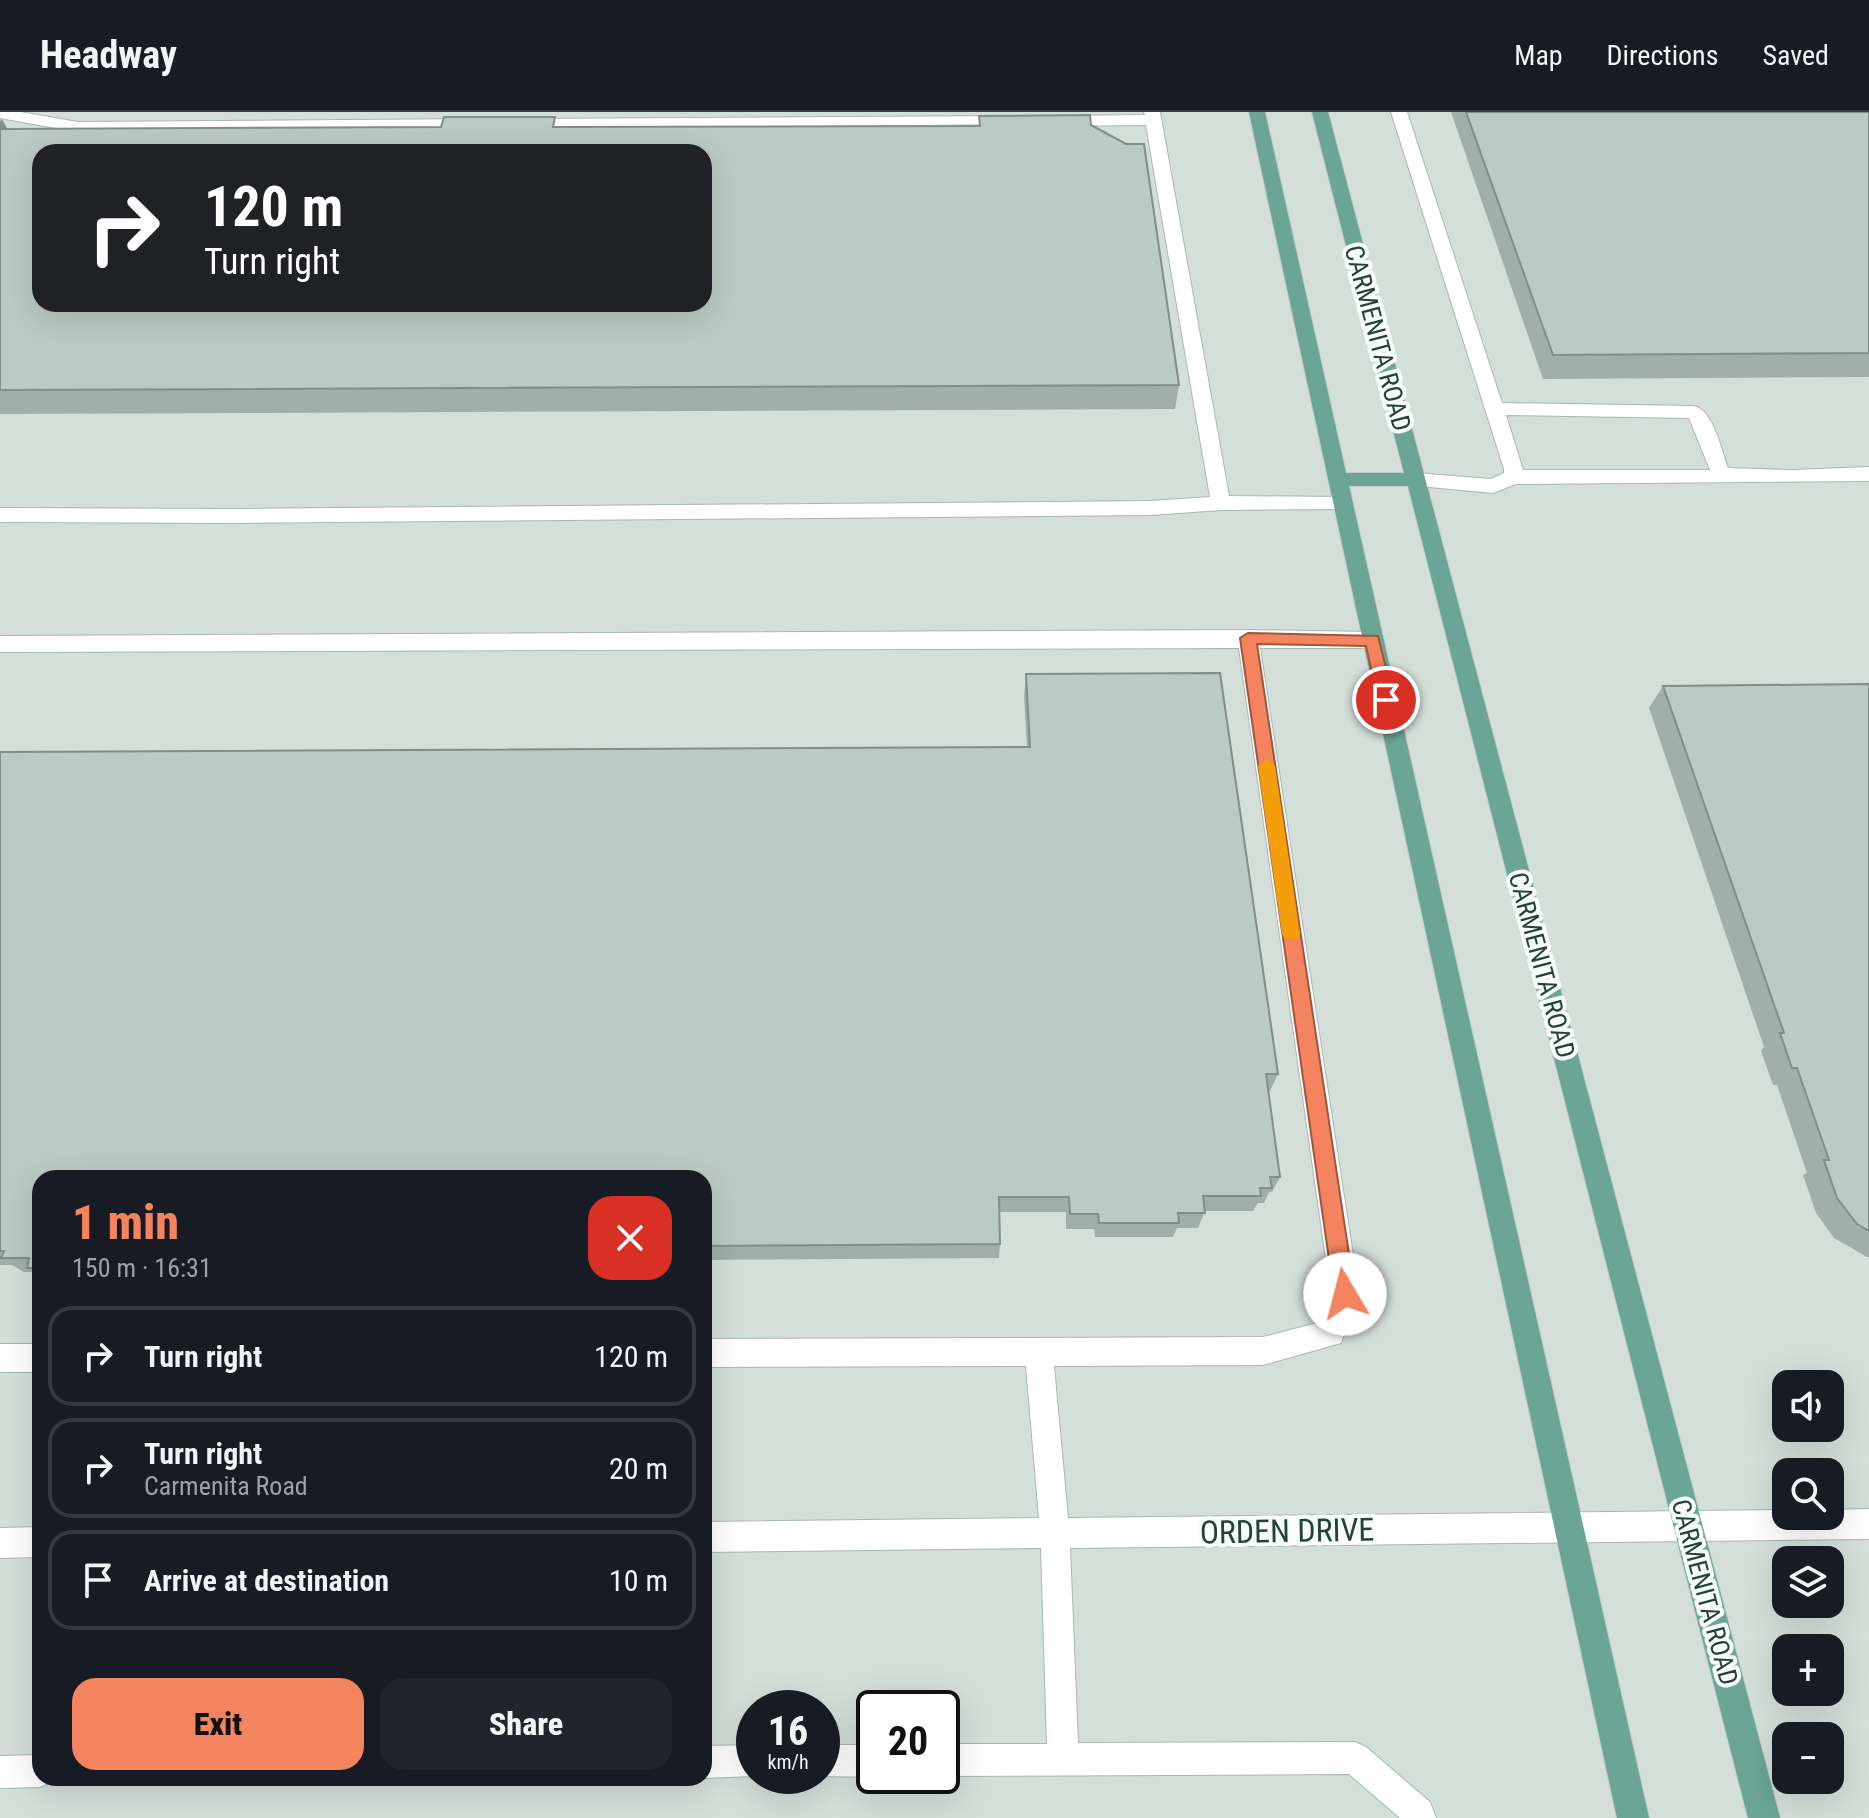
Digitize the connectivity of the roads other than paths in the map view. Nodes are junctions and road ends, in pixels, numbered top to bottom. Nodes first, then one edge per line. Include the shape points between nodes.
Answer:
1 (515, 112) edge
2 (1257, 112) edge
3 (1320, 112) edge
4 (1399, 112) edge
5 (0, 113) edge
6 (1152, 116) edge
7 (496, 124) edge
8 (1494, 409) junction
9 (1721, 474) junction
10 (1869, 474) edge
11 (1513, 477) junction
12 (1338, 479) junction
13 (1415, 480) junction
14 (1221, 503) junction
15 (1343, 504) junction
16 (0, 515) edge
17 (1248, 638) junction
18 (1372, 640) junction
19 (0, 644) edge
20 (1039, 1351) junction
21 (712, 1353) edge
22 (0, 1358) edge
23 (32, 1358) edge
24 (1869, 1524) edge
25 (1687, 1525) junction
26 (1567, 1527) junction
27 (1055, 1534) junction
28 (712, 1537) edge
29 (32, 1542) edge
30 (0, 1543) edge
31 (1063, 1759) junction
32 (960, 1760) edge
33 (736, 1761) edge
34 (712, 1762) edge
35 (32, 1771) edge
36 (0, 1772) edge
37 (1420, 1818) edge
38 (1633, 1818) edge
39 (1764, 1818) edge

1 - 6 street via 512,124
2 - 12 main road
3 - 13 main road, CARMENITA ROAD
4 - 8 street
5 - 7 street via 78,127
6 - 14 street
8 - 9 street via 1694,412
8 - 11 street
9 - 10 street
9 - 11 street
11 - 13 street via 1493,486
12 - 13 main road
12 - 15 main road
13 - 25 main road, CARMENITA ROAD
14 - 15 street
14 - 16 street via 1151,508
15 - 18 main road
17 - 18 street
17 - 19 street
17 - 20 street via 1345,1294 1331,1333 1263,1351
18 - 26 main road
20 - 21 street
20 - 27 street
22 - 23 street
24 - 25 street, ORDEN DRIVE
25 - 26 street, ORDEN DRIVE
25 - 39 main road, CARMENITA ROAD
26 - 27 street, ORDEN DRIVE
26 - 38 main road
27 - 28 street, ORDEN DRIVE
27 - 31 street
29 - 30 street
31 - 32 street
31 - 37 street via 1355,1758
33 - 34 street
35 - 36 street

